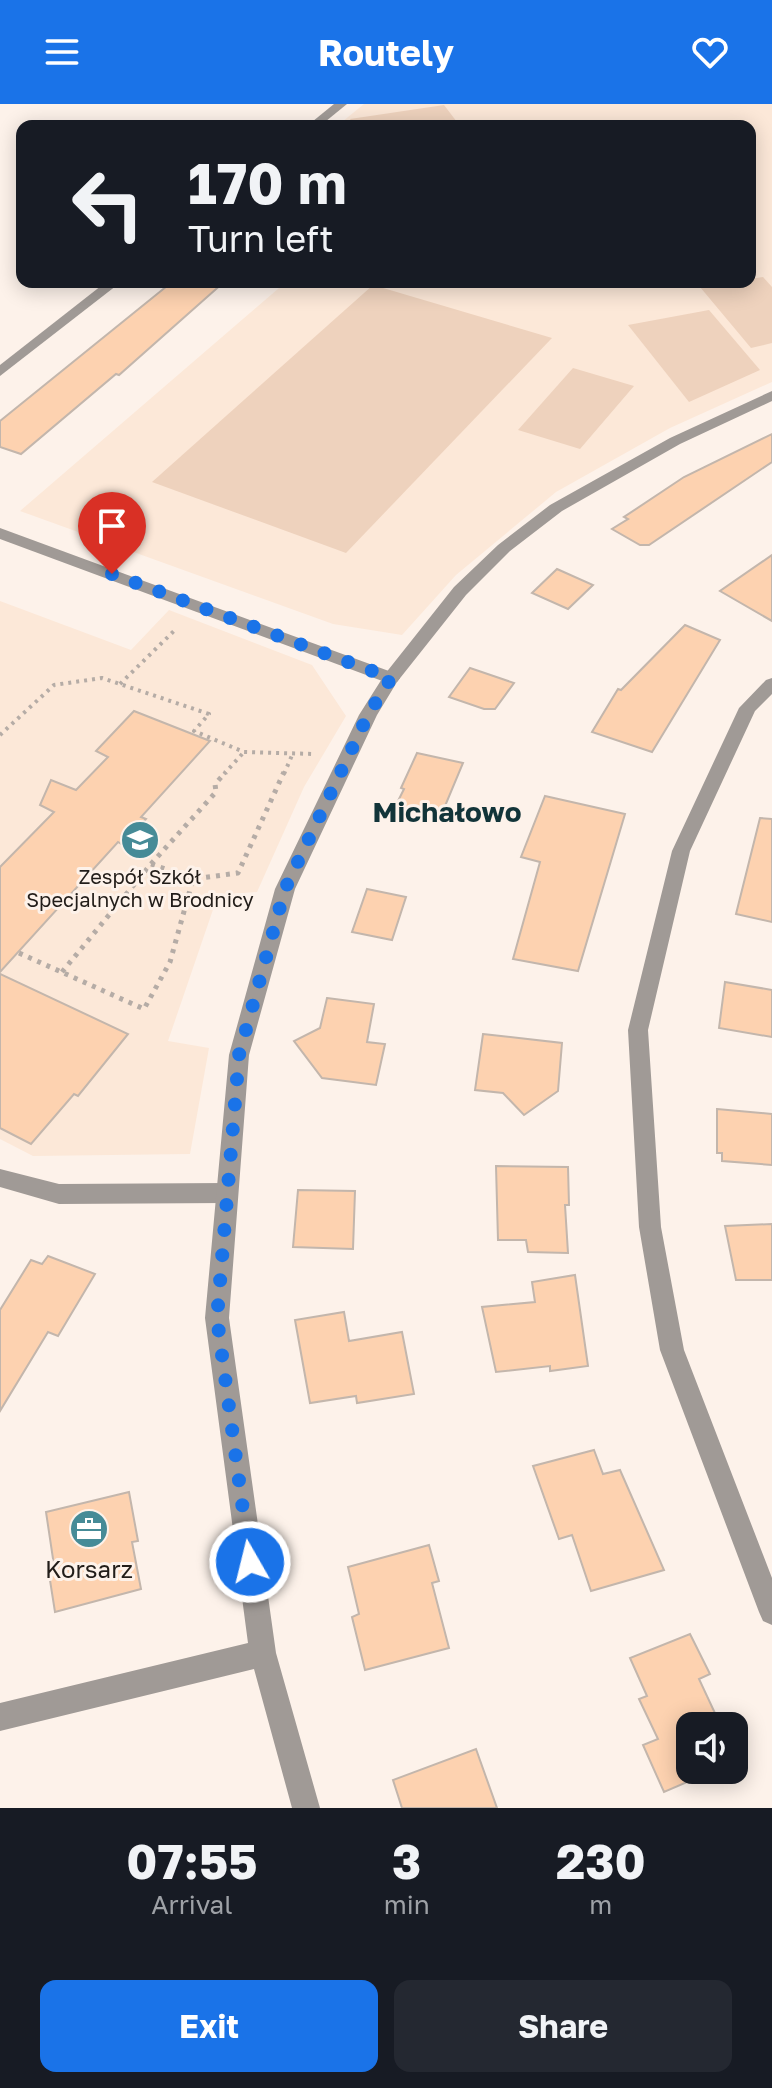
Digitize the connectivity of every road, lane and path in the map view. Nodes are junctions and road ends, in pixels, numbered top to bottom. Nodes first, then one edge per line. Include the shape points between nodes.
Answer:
1 (341, 104) edge
2 (321, 120) edge
3 (106, 288) edge
4 (0, 372) edge
5 (772, 395) edge
6 (0, 533) edge
7 (177, 628) dead end
8 (391, 678) junction
9 (120, 684) junction
10 (772, 684) edge
11 (0, 735) edge
12 (244, 752) junction
13 (293, 753) junction
14 (323, 754) dead end
15 (151, 864) junction
16 (193, 879) junction
17 (19, 953) dead end
18 (62, 972) junction
19 (0, 1178) edge
20 (227, 1193) junction
21 (772, 1612) edge
22 (263, 1653) junction
23 (0, 1717) edge
24 (306, 1808) edge

1 - 2 street
3 - 4 street
5 - 8 street via 675,441 556,508 460,591
6 - 8 street
7 - 9 path
8 - 20 street via 285,889 239,1055
9 - 11 path via 102,678 54,685
9 - 12 path via 209,714 194,731
10 - 21 street via 748,708 681,851 638,1030 650,1227 672,1350
12 - 13 path
12 - 15 path via 215,784 216,792
13 - 14 path
13 - 16 path via 238,873
15 - 16 path
15 - 18 path
16 - 18 path via 170,962 144,1009
17 - 18 path
19 - 20 street via 59,1194
20 - 22 street via 217,1318
22 - 23 street
22 - 24 street

